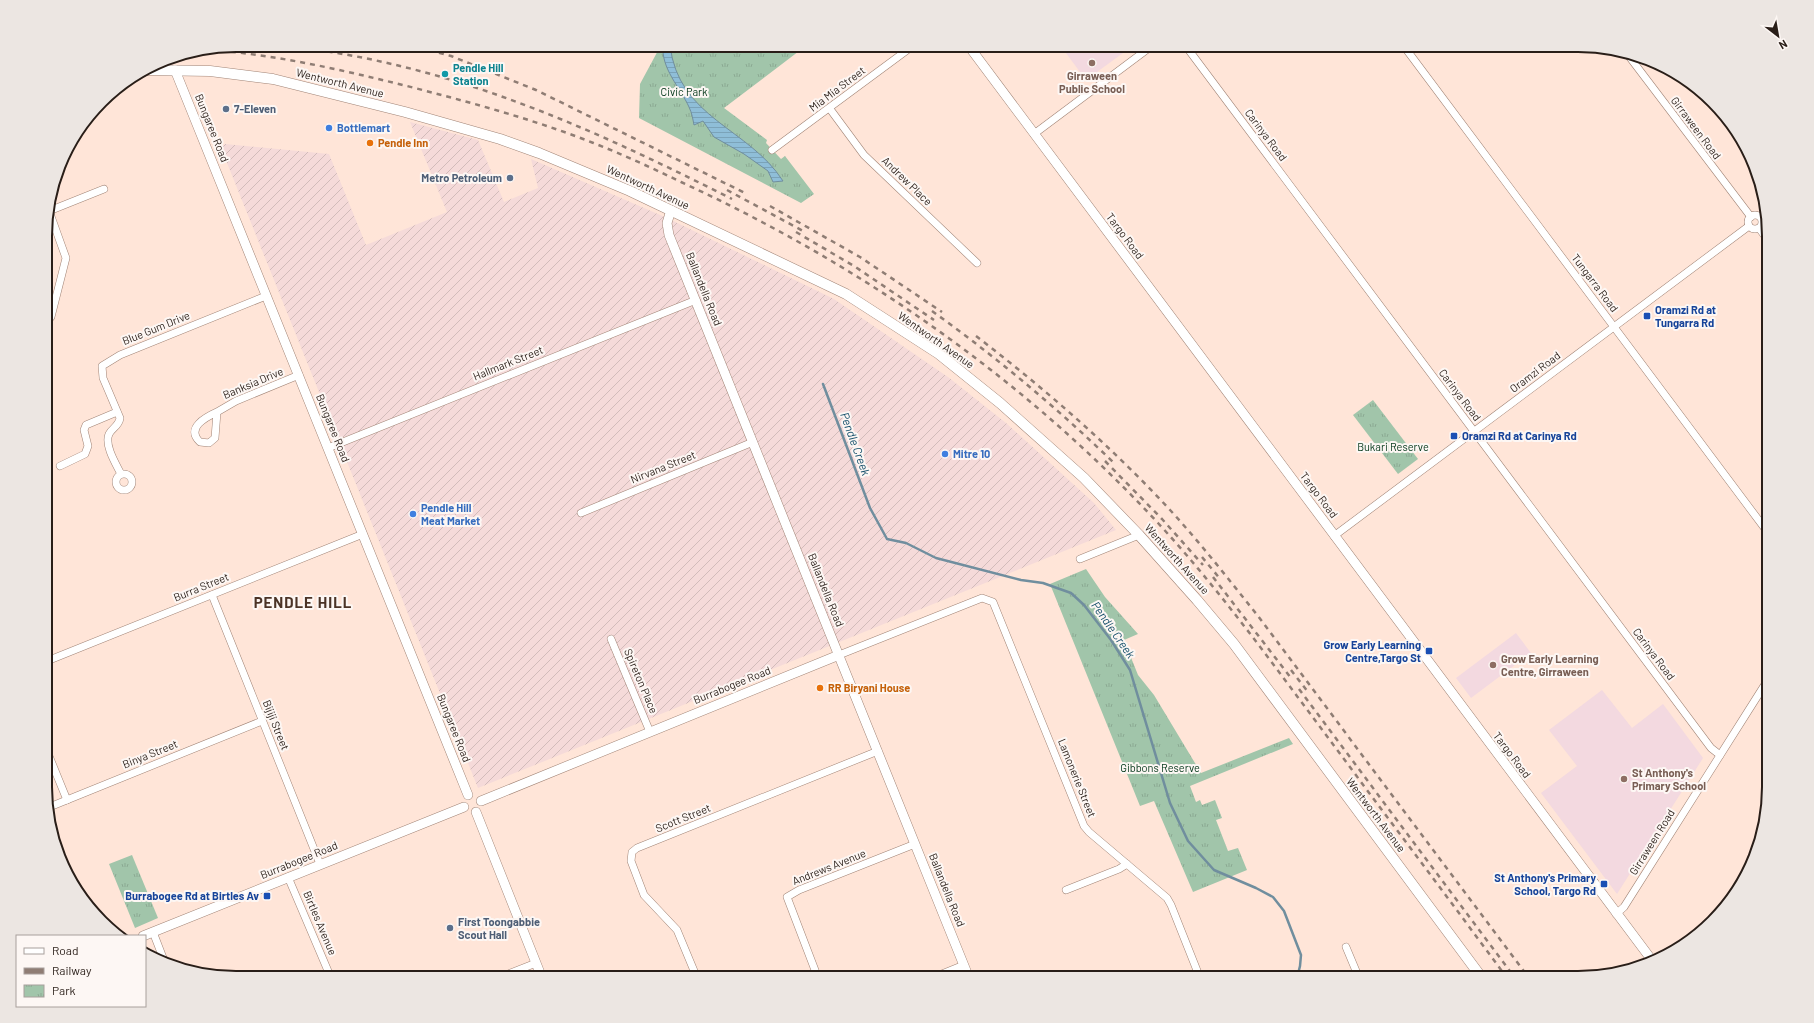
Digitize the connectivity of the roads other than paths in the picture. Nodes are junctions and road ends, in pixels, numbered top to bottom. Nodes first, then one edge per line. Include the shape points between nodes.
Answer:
1 (905, 52) edge
2 (973, 52) edge
3 (1144, 52) edge
4 (1190, 52) edge
5 (1408, 52) edge
6 (1632, 60) edge
7 (157, 70) edge
8 (175, 70) junction
9 (830, 109) junction
10 (1034, 134) junction
11 (772, 150) dead end
12 (104, 189) dead end
13 (55, 207) edge
14 (670, 210) junction
15 (1761, 216) edge
16 (1751, 217) junction
17 (52, 221) edge
18 (1762, 225) edge
19 (1749, 226) junction
20 (1759, 228) junction
21 (1762, 232) edge
22 (977, 263) dead end
23 (266, 296) junction
24 (696, 300) junction
25 (52, 313) edge
26 (1614, 327) junction
27 (299, 375) junction
28 (117, 412) junction
29 (217, 412) dead end
30 (1474, 432) junction
31 (753, 442) junction
32 (328, 448) junction
33 (60, 466) dead end
34 (120, 474) dead end
35 (581, 513) dead end
36 (1762, 525) edge
37 (363, 534) junction
38 (1139, 534) junction
39 (1334, 536) junction
40 (1080, 559) dead end
41 (212, 595) junction
42 (992, 602) joint
43 (611, 639) dead end
44 (839, 655) junction
45 (52, 659) edge
46 (1762, 689) edge
47 (262, 721) junction
48 (650, 732) junction
49 (878, 751) junction
50 (1720, 755) junction
51 (52, 763) edge
52 (468, 795) junction
53 (67, 800) junction
54 (481, 801) junction
55 (53, 806) edge
56 (464, 807) junction
57 (476, 812) junction
58 (915, 844) junction
59 (320, 864) junction
60 (1127, 864) junction
61 (288, 877) junction
62 (1066, 890) dead end
63 (1616, 914) junction
64 (153, 932) junction
65 (146, 935) edge
66 (1346, 947) dead end
67 (162, 956) edge
68 (1649, 957) edge
69 (536, 963) junction
70 (964, 965) junction
71 (328, 971) edge
72 (516, 971) edge
73 (539, 971) edge
74 (694, 971) edge
75 (815, 971) edge
76 (949, 971) edge
77 (966, 971) edge
78 (1197, 971) edge
79 (1356, 971) edge
80 (1477, 971) edge

1 - 9 street, Mia Mia Street
2 - 10 street, Targo Road
3 - 10 street
4 - 30 street, Carinya Road
5 - 26 street, Tungarra Road
6 - 16 street, Girraween Road
7 - 8 main road, Wentworth Avenue
8 - 14 main road, Wentworth Avenue via 273,79 466,128 539,153
8 - 23 street, Bungaree Road
9 - 11 street, Mia Mia Street
9 - 22 street, Andrew Place via 864,155
10 - 39 street, Targo Road
12 - 13 street
14 - 24 street, Ballandella Road via 668,230
14 - 38 main road, Wentworth Avenue via 846,294 922,342 1027,426 1100,493
15 - 16 street
16 - 19 street via 1748,221
17 - 25 street via 66,258
18 - 20 street
19 - 20 street via 1754,230
19 - 26 street, Oramzi Road
20 - 21 street
23 - 27 street, Bungaree Road
23 - 28 street, Blue Gum Drive via 120,355 104,364 101,372
24 - 31 street, Ballandella Road
24 - 32 street, Hallmark Street
26 - 30 street, Oramzi Road
26 - 36 street, Tungarra Road
27 - 29 street, Banksia Drive
27 - 32 street, Bungaree Road
28 - 33 street via 86,425 84,430 88,446 85,454
28 - 34 street via 120,421 109,434 108,443
30 - 39 street, Oramzi Road
30 - 50 street, Carinya Road via 1711,748
31 - 35 street, Nirvana Street
31 - 44 street, Ballandella Road
32 - 37 street, Bungaree Road
37 - 41 street, Burra Street
37 - 52 street, Bungaree Road
38 - 40 street
38 - 80 main road, Wentworth Avenue via 1234,644
39 - 63 street, Targo Road
41 - 45 street, Burra Street
41 - 47 street, Bijiji Street
42 - 44 street, Burrabogee Road via 982,598
42 - 60 street, Lamonerie Street via 1084,826
43 - 48 street, Spireton Place
44 - 48 street, Burrabogee Road
44 - 49 street, Ballandella Road
46 - 50 street, Girraween Road
47 - 53 street, Binya Street
47 - 59 street, Bijiji Street
48 - 54 street, Burrabogee Road
49 - 58 street, Ballandella Road
49 - 74 street, Scott Street via 632,852 631,861 644,895 677,930
50 - 63 street, Girraween Road via 1624,907
51 - 53 street
52 - 54 street via 475,795
52 - 56 street
53 - 55 street, Binya Street
54 - 57 street
56 - 57 street via 468,811
56 - 59 street, Burrabogee Road
57 - 69 street
58 - 70 street, Ballandella Road
58 - 75 street, Andrews Avenue via 786,897
59 - 61 street, Burrabogee Road
60 - 62 street
60 - 78 street, Lamonerie Street via 1167,898
61 - 64 street, Burrabogee Road
61 - 71 street, Birtles Avenue
63 - 68 street, Targo Road
64 - 65 street, Burrabogee Road
64 - 67 street
66 - 79 street
69 - 72 street
69 - 73 street
70 - 76 street
70 - 77 street, Ballandella Road

